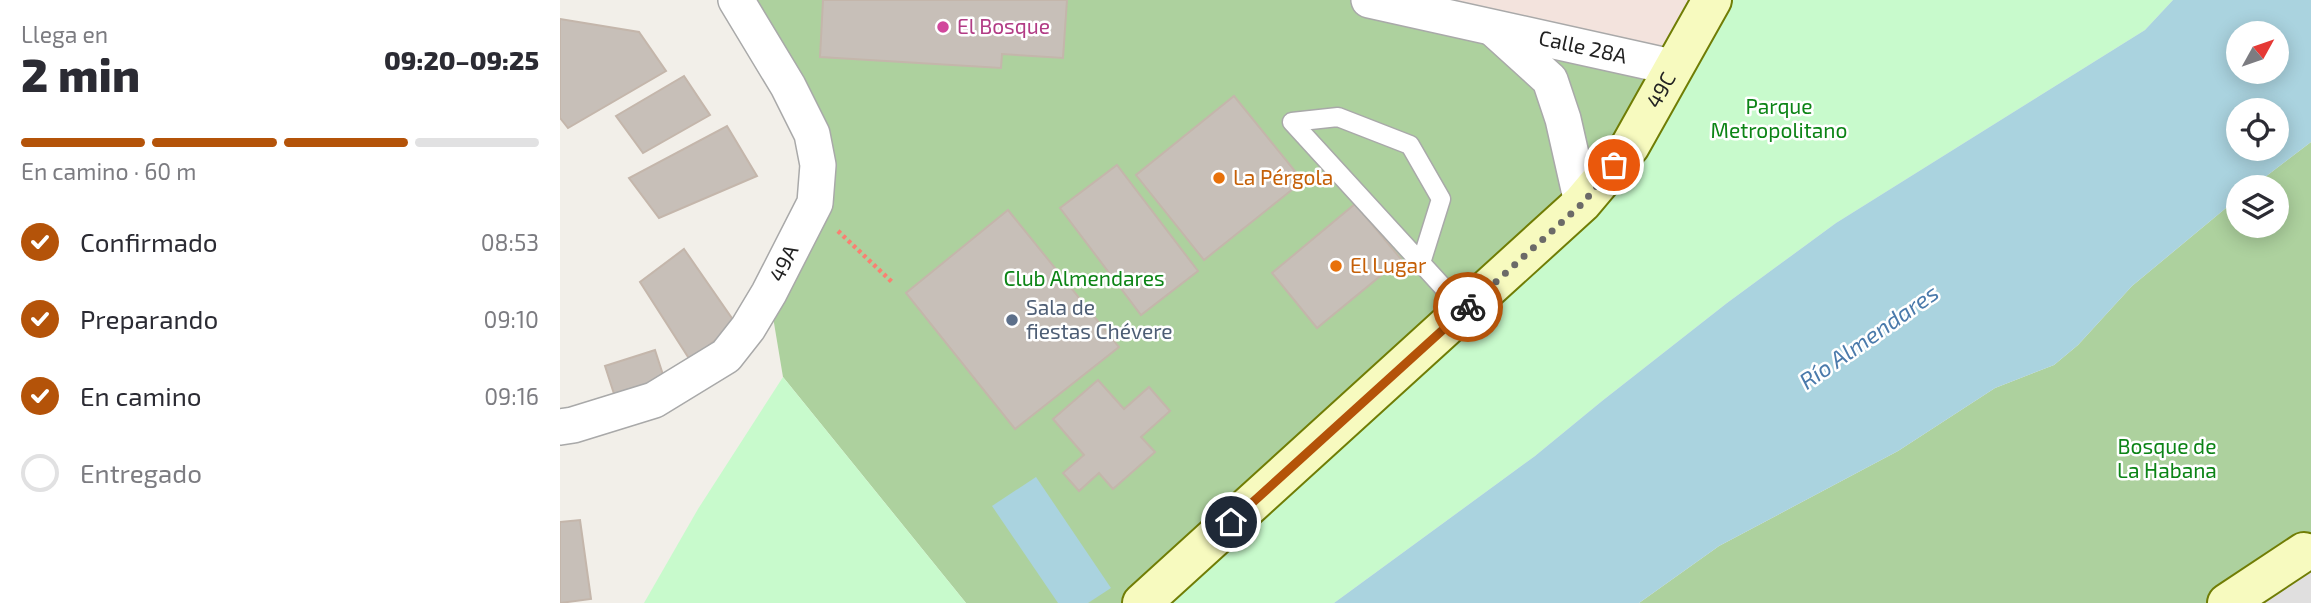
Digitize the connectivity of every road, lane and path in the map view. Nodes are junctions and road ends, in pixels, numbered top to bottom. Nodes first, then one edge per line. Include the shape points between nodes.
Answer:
1 (736, 0) edge
2 (1369, 0) edge
3 (1712, 0) edge
4 (1492, 27) junction
5 (1672, 67) junction
6 (1583, 203) junction
7 (1421, 263) junction
8 (1464, 310) junction
9 (560, 427) edge
10 (2309, 555) edge
11 (1142, 603) edge
12 (2227, 603) edge

1 - 9 street, 49A via 812,134 818,164 814,203 769,293 726,356 654,400
2 - 4 street, Calle 28A
3 - 5 street, 49C
4 - 5 street, Calle 28A
4 - 6 street, Calle 28A via 1550,80
5 - 6 street, 49C via 1630,145
6 - 8 street, 49C
7 - 7 lane via 1393,233 1292,122 1338,117 1410,145 1441,199
7 - 8 lane
8 - 11 street, 49C
10 - 12 street

